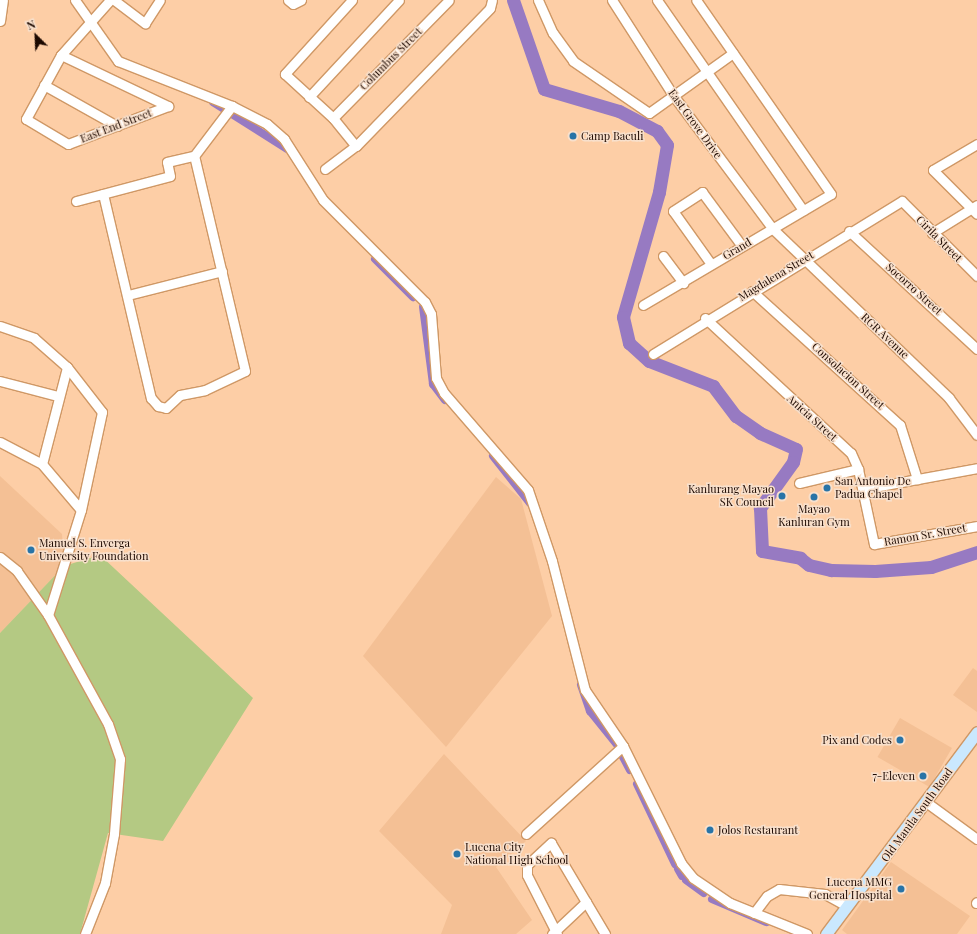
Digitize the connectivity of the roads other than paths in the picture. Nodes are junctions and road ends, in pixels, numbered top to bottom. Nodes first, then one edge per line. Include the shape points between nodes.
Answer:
1 (3, 0) edge
2 (75, 0) edge
3 (110, 0) edge
4 (114, 0) edge
5 (160, 0) edge
6 (352, 0) edge
7 (399, 0) edge
8 (449, 0) edge
9 (492, 0) edge
10 (538, 0) edge
11 (612, 0) edge
12 (657, 0) edge
13 (696, 0) edge
14 (0, 21) edge
15 (92, 22) junction
16 (733, 53) junction
17 (61, 55) junction
18 (706, 72) junction
19 (44, 85) junction
20 (673, 95) junction
21 (309, 97) junction
22 (232, 106) junction
23 (333, 118) junction
24 (117, 126) junction
25 (977, 144) edge
26 (356, 146) junction
27 (194, 156) junction
28 (325, 169) dead end
29 (103, 194) junction
30 (76, 201) dead end
31 (902, 201) joint
32 (803, 210) junction
33 (975, 210) edge
34 (772, 228) junction
35 (849, 231) junction
36 (932, 233) junction
37 (786, 244) joint
38 (742, 246) junction
39 (663, 256) dead end
40 (803, 261) junction
41 (711, 264) junction
42 (222, 271) junction
43 (977, 276) edge
44 (683, 283) junction
45 (752, 291) junction
46 (128, 295) junction
47 (644, 306) dead end
48 (705, 318) junction
49 (0, 326) edge
50 (977, 349) edge
51 (653, 354) dead end
52 (67, 367) junction
53 (0, 381) edge
54 (58, 396) junction
55 (977, 435) edge
56 (0, 442) edge
57 (42, 464) junction
58 (977, 468) edge
59 (858, 469) junction
60 (917, 479) junction
61 (799, 483) dead end
62 (863, 489) junction
63 (81, 510) junction
64 (977, 526) edge
65 (874, 544) joint
66 (0, 557) edge
67 (48, 615) junction
68 (977, 732) edge
69 (623, 746) junction
70 (926, 802) junction
71 (526, 834) dead end
72 (977, 839) edge
73 (586, 902) junction
74 (847, 906) junction
75 (754, 913) junction
76 (555, 933) edge
77 (85, 934) edge
78 (605, 934) edge
79 (807, 934) edge
80 (826, 934) edge

1 - 14 street
2 - 15 street
3 - 15 street, East End Street
4 - 5 street via 145,23
6 - 21 street via 285,74
7 - 21 street
8 - 23 street, Columbus Street
9 - 26 street via 490,8
10 - 20 street via 553,33 573,61 649,113
11 - 20 street, East Grove Drive
12 - 18 street
13 - 16 street
15 - 17 street, East End Street
15 - 22 street via 118,61
16 - 18 street
16 - 32 street, Grand via 831,194
17 - 19 street, East End Street
17 - 24 street, East End Street via 168,106
18 - 20 street
18 - 32 street
19 - 24 street
19 - 24 street, East End Street via 26,119 68,144
20 - 34 street, East Grove Drive
21 - 23 street
22 - 27 street
22 - 69 street via 267,124 284,139 323,200 425,302 431,314 436,378 444,393 528,490 552,561 585,690
23 - 26 street
25 - 33 street via 933,170
26 - 28 street
27 - 29 street via 167,162 170,176
27 - 42 street
29 - 30 street
29 - 46 street
31 - 35 street, Magdalena Street
31 - 36 street, Cirila Street
32 - 34 street, Grand
33 - 36 street
34 - 37 street, East Grove Drive
34 - 38 street, Grand
35 - 40 street, Magdalena Street
35 - 50 street, Socorro Street
36 - 43 street, Cirila Street
37 - 40 street, RGR Avenue
38 - 41 street, Grand
38 - 41 street via 702,192 673,211
39 - 44 street
40 - 45 street, Magdalena Street
40 - 55 street, RGR Avenue via 949,398
41 - 44 street, Grand
42 - 46 street
42 - 46 street via 245,371 205,390 180,395 166,408 158,406 151,398
44 - 47 street, Grand
45 - 48 street, Magdalena Street
45 - 60 street, Consolacion Street via 900,425
48 - 51 street, Magdalena Street
48 - 59 street, Anicia Street via 851,453
49 - 52 street via 34,338
52 - 54 street
52 - 63 street via 102,412
53 - 54 street
54 - 57 street
56 - 57 street
57 - 63 street
58 - 60 street
59 - 61 street
59 - 62 street, Anicia Street
60 - 62 street
62 - 65 street, Anicia Street
63 - 67 street
64 - 65 street, Ramon Sr. Street
66 - 67 street via 17,571
67 - 77 street via 108,724 120,759 114,834 105,883
68 - 70 main road, Old Manila South Road
69 - 71 street
69 - 75 street via 682,863 709,890
70 - 72 street
70 - 74 main road, Old Manila South Road
73 - 76 street
73 - 76 street via 551,843 527,865 527,874
73 - 78 street
74 - 75 street via 825,894 779,889 767,896
74 - 80 main road, Old Manila South Road
75 - 79 street

